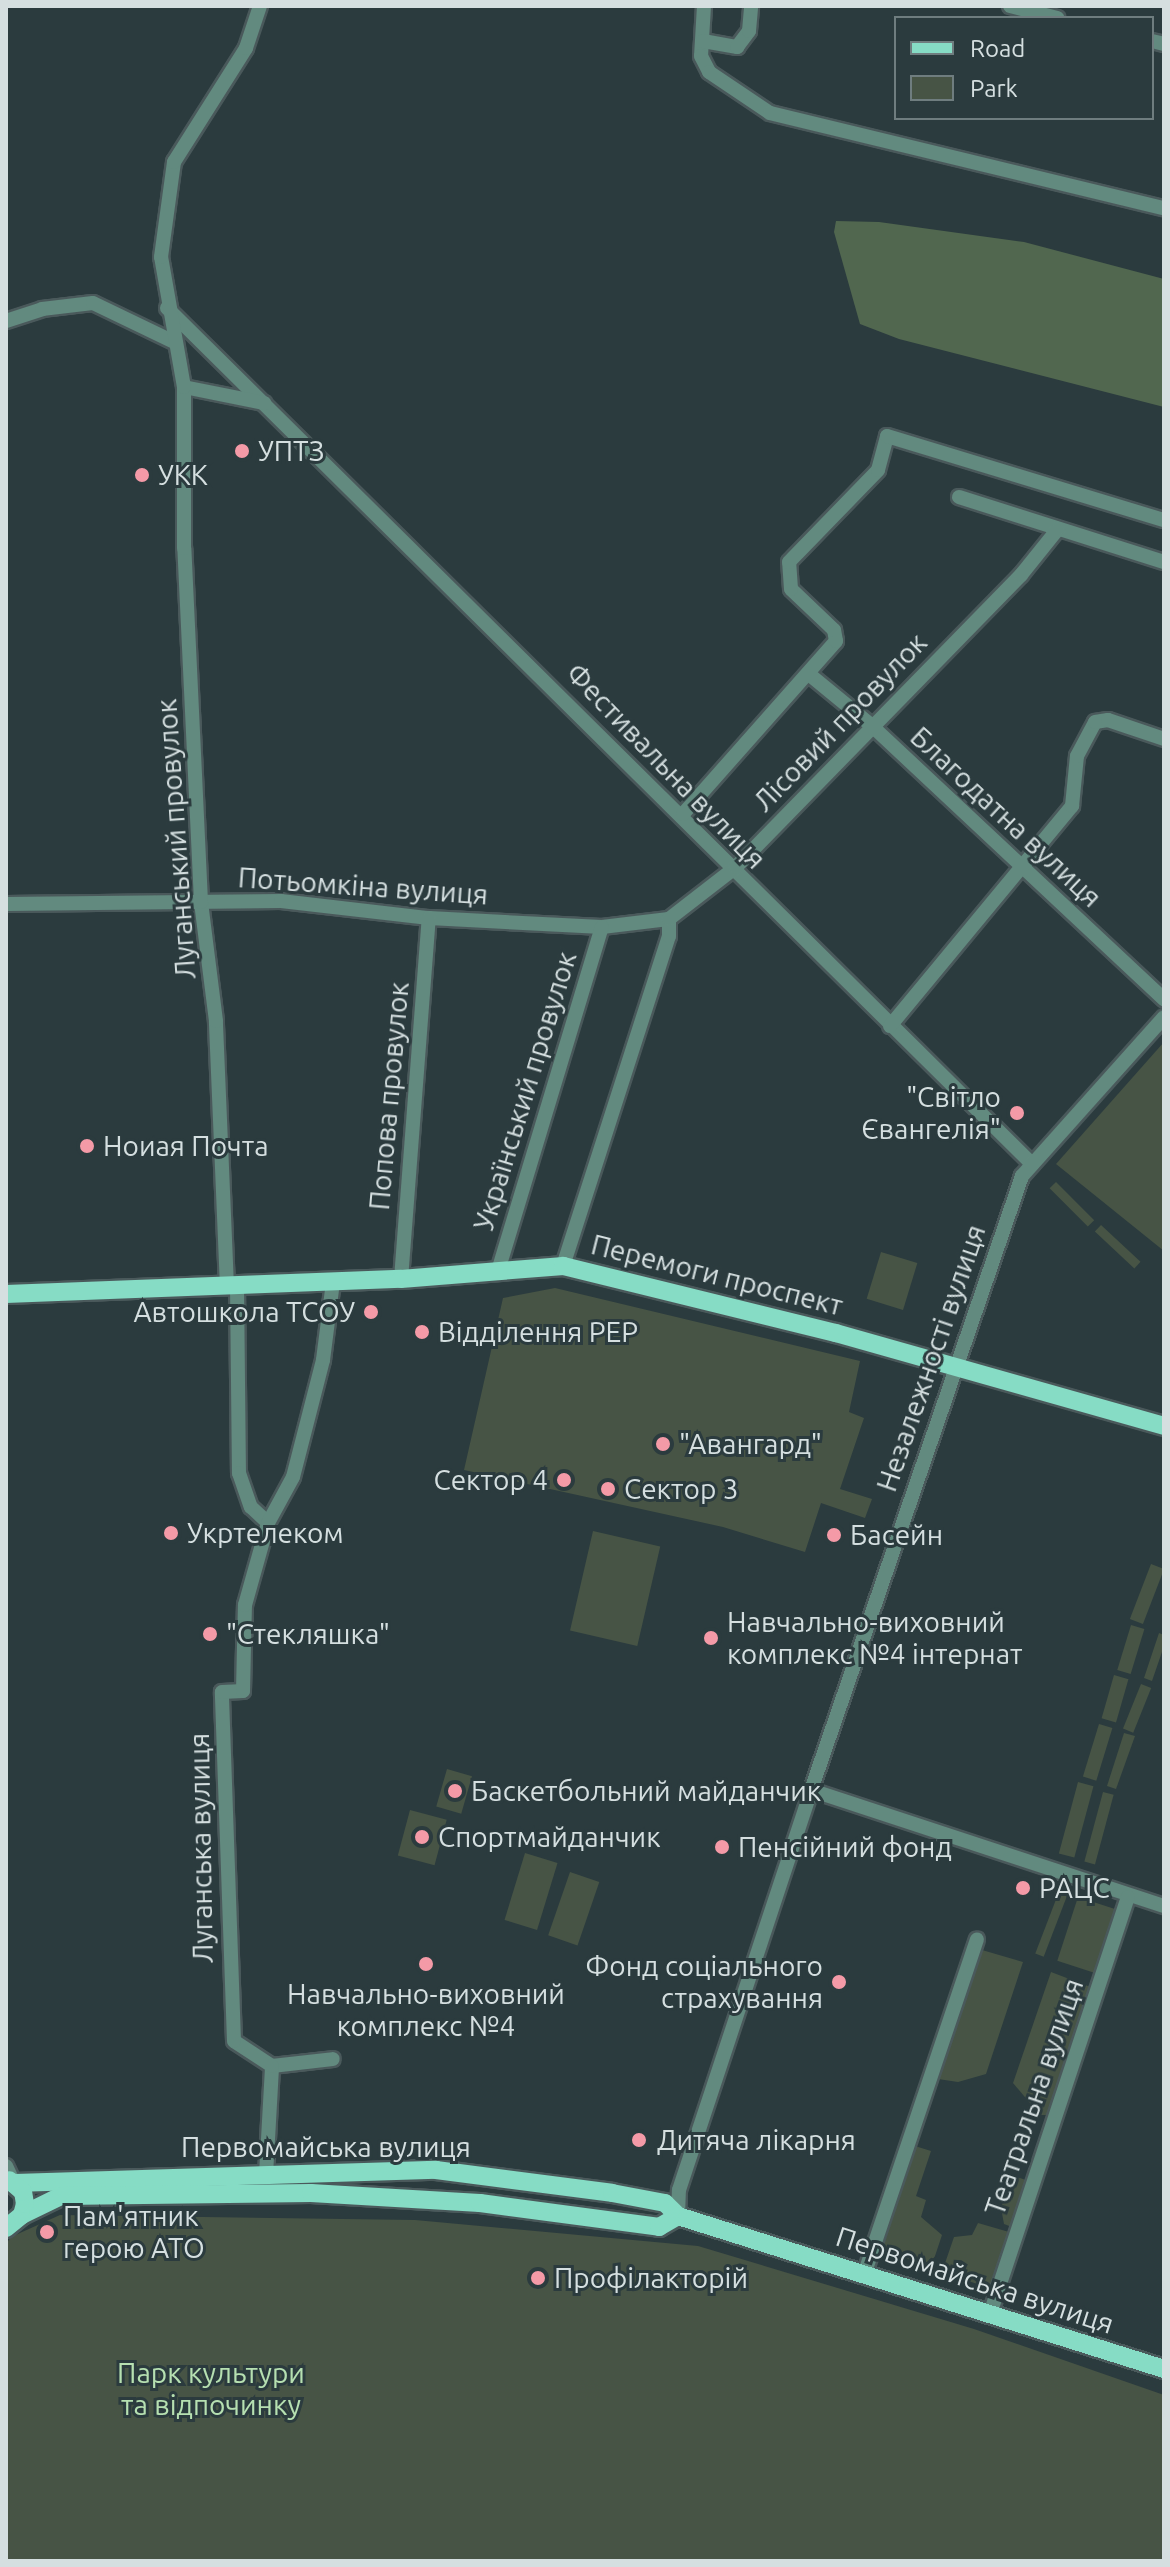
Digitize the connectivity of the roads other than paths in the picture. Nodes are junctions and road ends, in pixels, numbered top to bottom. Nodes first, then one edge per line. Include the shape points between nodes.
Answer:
1 (260, 6) edge
2 (704, 6) edge
3 (751, 6) edge
4 (1010, 6) edge
5 (1049, 16) edge
6 (703, 41) junction
7 (1164, 208) edge
8 (166, 308) junction
9 (6, 321) edge
10 (174, 342) junction
11 (184, 387) junction
12 (264, 403) junction
13 (959, 497) dead end
14 (1164, 520) edge
15 (1057, 530) junction
16 (1164, 562) edge
17 (810, 675) junction
18 (872, 726) junction
19 (1164, 739) edge
20 (683, 814) junction
21 (729, 869) junction
22 (1024, 870) junction
23 (201, 902) junction
24 (6, 904) edge
25 (429, 918) junction
26 (669, 919) junction
27 (602, 927) junction
28 (1164, 999) edge
29 (1164, 1017) edge
30 (890, 1026) junction
31 (1032, 1164) junction
32 (563, 1266) junction
33 (498, 1271) junction
34 (401, 1279) junction
35 (333, 1282) junction
36 (232, 1286) junction
37 (6, 1294) edge
38 (956, 1365) junction
39 (1164, 1426) edge
40 (268, 1523) junction
41 (811, 1790) junction
42 (1128, 1897) junction
43 (1164, 1906) edge
44 (977, 1940) dead end
45 (333, 2059) dead end
46 (272, 2066) junction
47 (266, 2175) junction
48 (10, 2177) edge
49 (678, 2216) junction
50 (10, 2225) edge
51 (864, 2275) junction
52 (990, 2314) junction
53 (1164, 2369) edge

1 - 8 street via 243,53 174,162 161,257
2 - 6 street
3 - 6 street via 749,31 737,47
4 - 5 street
6 - 7 street via 701,56 709,72 770,113
8 - 10 street
8 - 12 street, Фестивальна вулиця
9 - 10 street via 42,309 93,303
10 - 11 street
11 - 12 street
11 - 23 street, Луганський провулок via 184,548
12 - 20 street, Фестивальна вулиця
13 - 15 street
14 - 17 street via 887,436 878,470 789,562 791,589 834,630 836,641
15 - 16 street
15 - 18 street, Лісовий провулок via 1021,575
17 - 18 street, Благодатна вулиця
17 - 20 street
18 - 21 street, Лісовий провулок
18 - 22 street, Благодатна вулиця
19 - 22 street via 1108,720 1095,722 1077,756 1072,806
20 - 21 street, Фестивальна вулиця
21 - 26 street, Лісовий провулок
21 - 30 street, Фестивальна вулиця
22 - 28 street, Благодатна вулиця
22 - 30 street
23 - 24 street, Потьомкіна вулиця
23 - 25 street, Потьомкіна вулиця via 281,901
23 - 36 street, Луганський провулок via 216,1021
25 - 27 street, Потьомкіна вулиця
25 - 34 street, Попова провулок
26 - 27 street, Потьомкіна вулиця
26 - 32 street via 669,936
27 - 33 street, Український провулок
29 - 31 street, Незалежності вулиця
30 - 31 street, Фестивальна вулиця
31 - 38 street, Незалежності вулиця via 1022,1176
32 - 33 main road, Перемоги проспект
32 - 38 main road, Перемоги проспект
33 - 34 main road, Перемоги проспект
34 - 35 main road, Перемоги проспект
35 - 36 main road, Перемоги проспект
35 - 40 street, Луганська вулиця via 323,1360 293,1477
36 - 37 main road, Перемоги проспект
36 - 40 street via 239,1473 251,1507
38 - 39 main road, Перемоги проспект
38 - 41 street, Незалежності вулиця
40 - 46 street, Луганська вулиця via 245,1605 243,1691 222,1692 234,2041
41 - 42 street via 1028,1858 1042,1869
41 - 49 street, Незалежності вулиця via 679,2190
42 - 43 street
42 - 52 street, Театральна вулиця
44 - 51 street
45 - 46 street
46 - 47 street
47 - 48 main road, Первомайська вулиця
47 - 49 main road, Первомайська вулиця via 469,2172 665,2203
48 - 50 main road via 23,2192
49 - 50 main road, Первомайська вулиця via 659,2227 480,2203 311,2193 61,2196
49 - 51 main road, Первомайська вулиця
51 - 52 main road, Первомайська вулиця
52 - 53 main road, Первомайська вулиця

